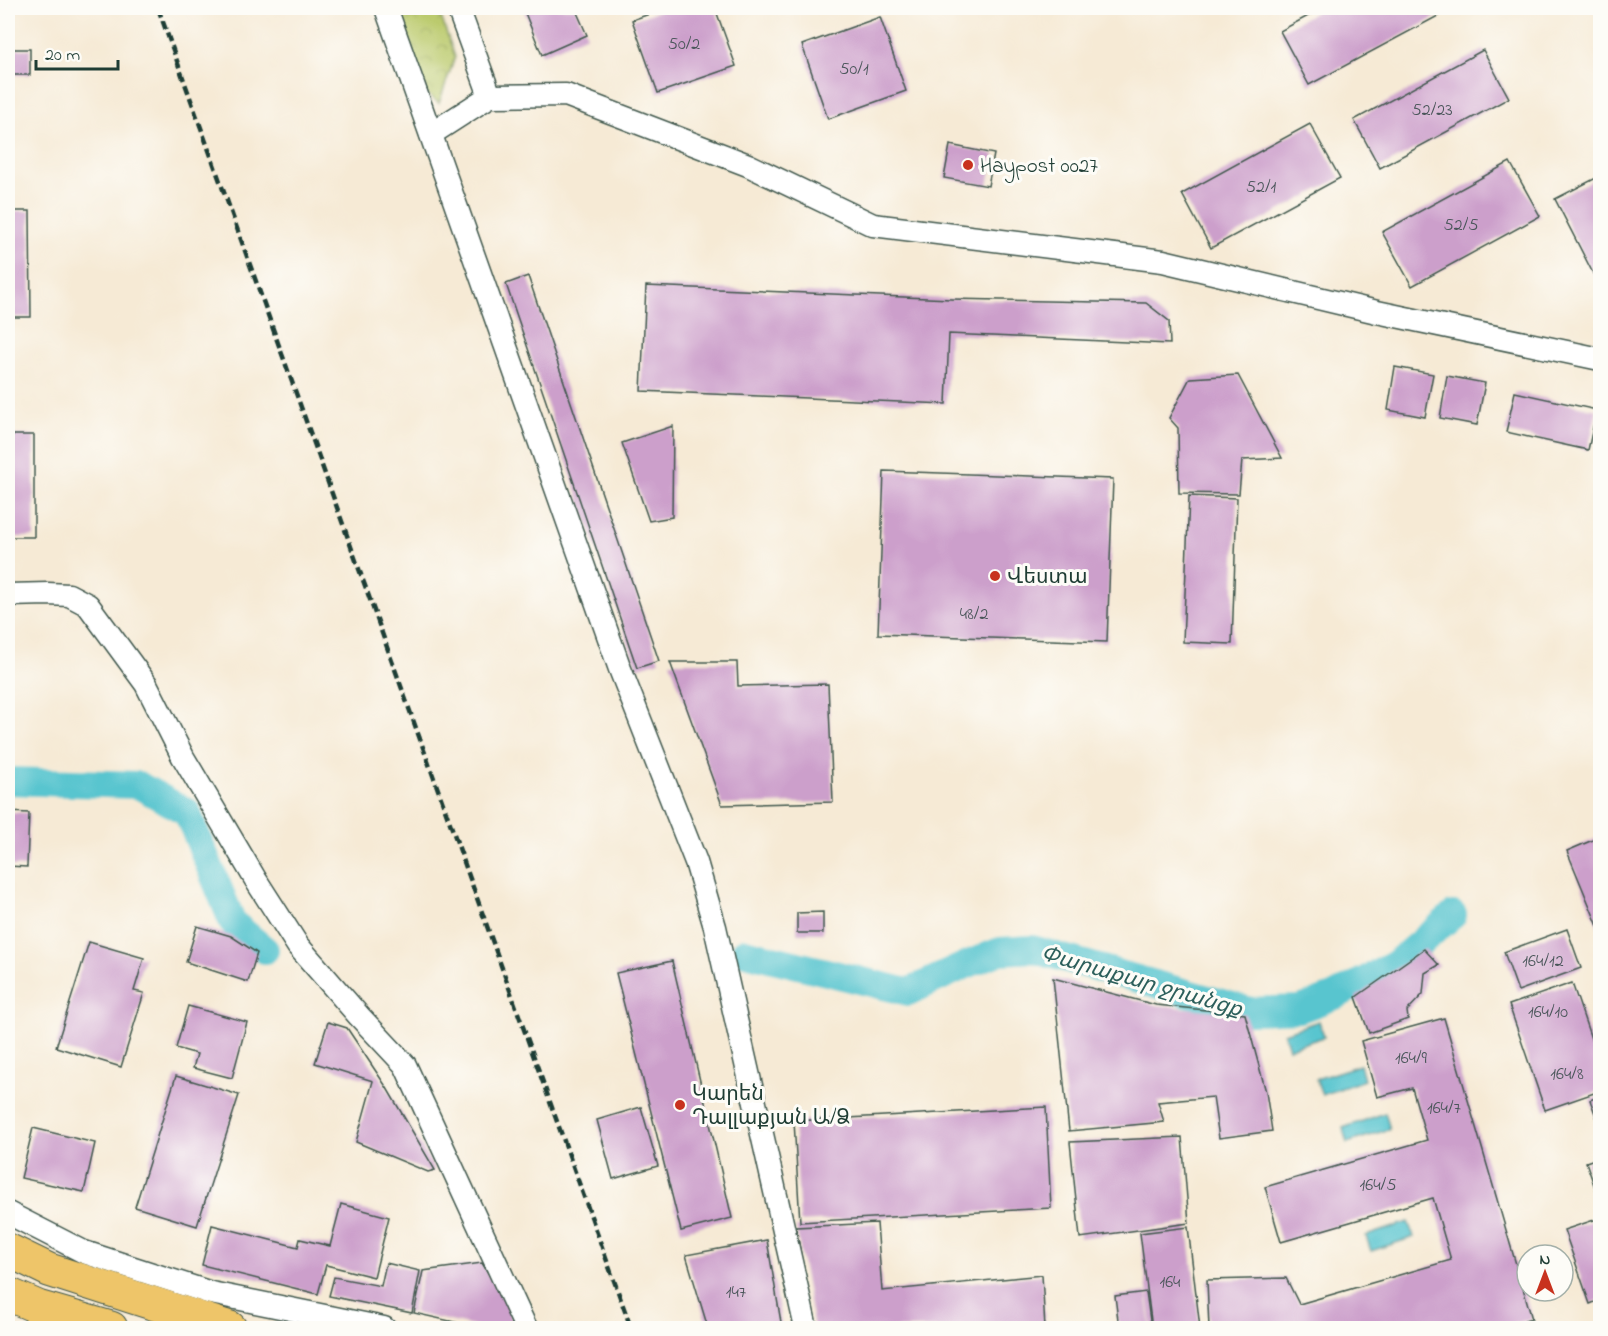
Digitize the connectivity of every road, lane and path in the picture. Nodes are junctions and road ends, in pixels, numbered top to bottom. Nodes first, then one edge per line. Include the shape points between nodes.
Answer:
1 (386, 8) edge
2 (458, 8) edge
3 (489, 96) junction
4 (431, 134) junction
5 (1600, 359) edge
6 (8, 595) edge
7 (8, 1213) edge
8 (8, 1250) edge
9 (8, 1294) edge
10 (111, 1329) edge
11 (230, 1329) edge
12 (384, 1329) edge
13 (526, 1329) edge
14 (806, 1329) edge

1 - 4 street
2 - 3 street
3 - 4 street
3 - 5 street via 566,95 748,165 873,225 1164,261 1377,312
4 - 14 street via 620,669 696,862 715,927
6 - 13 street via 69,596 88,605 146,684 183,757 298,946 405,1065
7 - 12 street via 84,1252 210,1293
8 - 11 highway via 49,1270
9 - 10 highway

